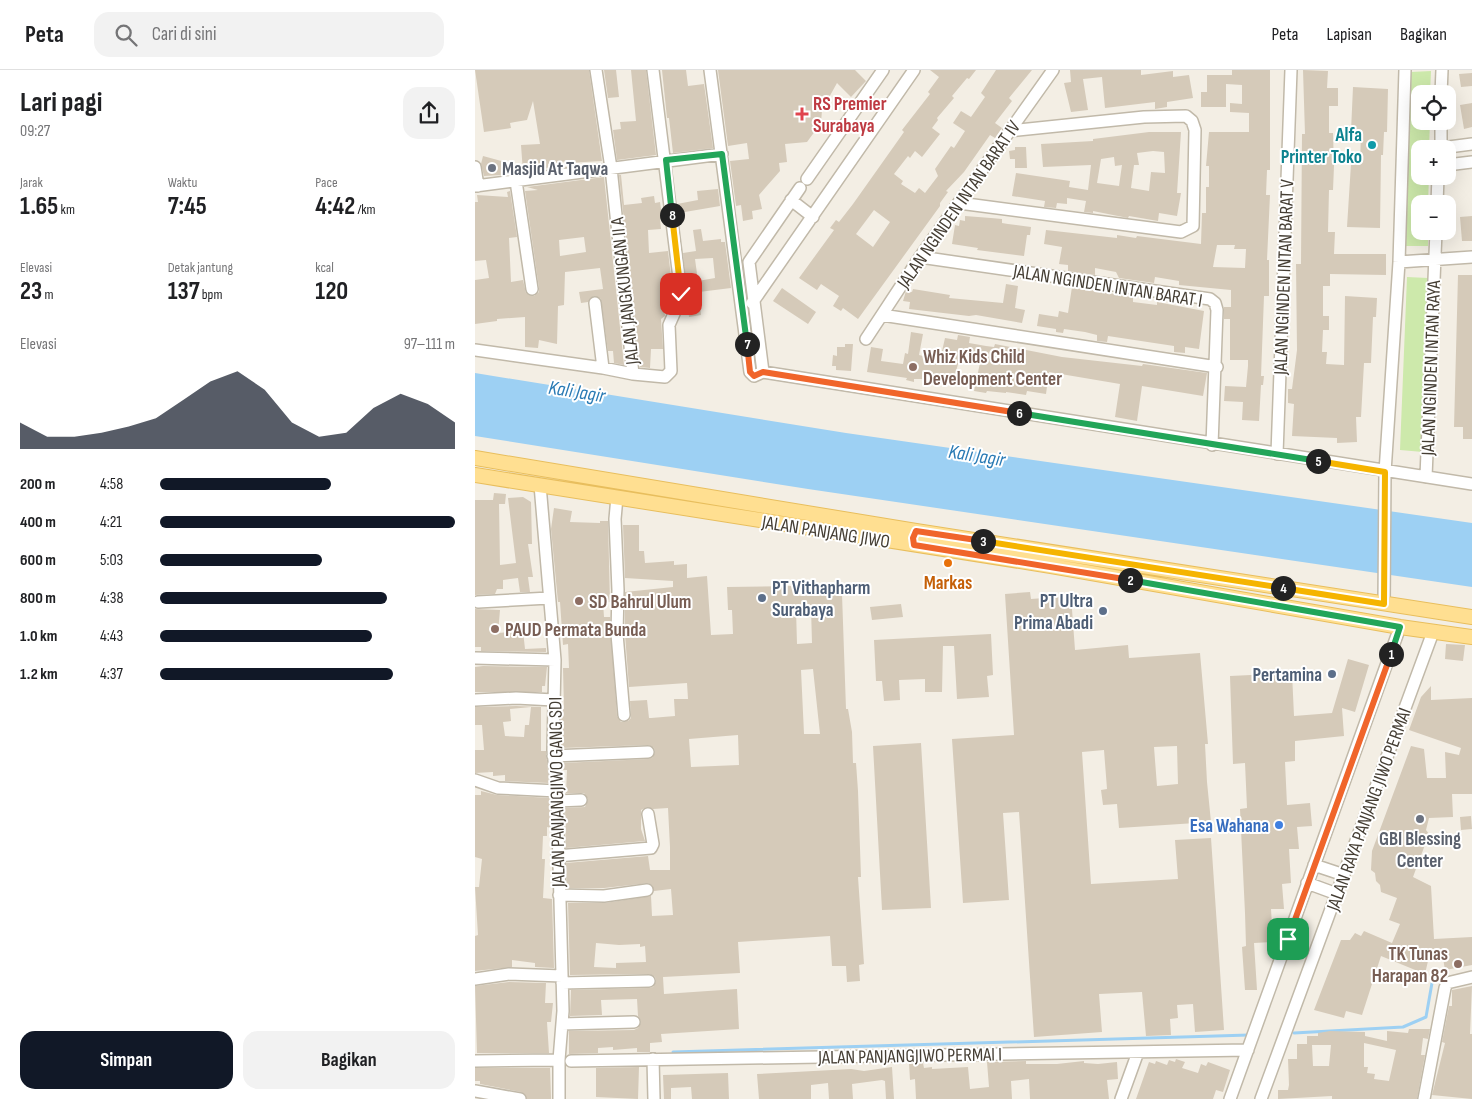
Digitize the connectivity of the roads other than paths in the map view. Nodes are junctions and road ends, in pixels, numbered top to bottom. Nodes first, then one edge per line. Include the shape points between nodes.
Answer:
1 (596, 70) edge
2 (653, 70) edge
3 (710, 70) edge
4 (883, 70) edge
5 (914, 70) edge
6 (1053, 70) edge
7 (1291, 70) edge
8 (1405, 70) edge
9 (1442, 70) edge
10 (1441, 85) edge
11 (1009, 131) junction
12 (1472, 144) edge
13 (1456, 146) edge
14 (722, 154) junction
15 (666, 160) junction
16 (1472, 162) edge
17 (1456, 164) edge
18 (475, 167) edge
19 (611, 168) junction
20 (516, 181) junction
21 (476, 186) edge
22 (791, 200) junction
23 (959, 203) junction
24 (813, 217) junction
25 (1435, 240) edge
26 (920, 257) junction
27 (1472, 257) edge
28 (1434, 260) junction
29 (1399, 262) junction
30 (532, 289) dead end
31 (595, 303) dead end
32 (752, 303) junction
33 (882, 315) junction
34 (866, 339) dead end
35 (475, 350) edge
36 (1217, 367) junction
37 (603, 368) junction
38 (763, 372) junction
39 (633, 374) junction
40 (1212, 445) junction
41 (1277, 454) junction
42 (475, 458) edge
43 (1385, 472) junction
44 (475, 475) edge
45 (1426, 477) junction
46 (1472, 484) edge
47 (540, 485) junction
48 (617, 497) junction
49 (916, 531) junction
50 (890, 533) junction
51 (914, 545) junction
52 (549, 598) junction
53 (478, 602) dead end
54 (1384, 604) junction
55 (1472, 617) edge
56 (1400, 627) junction
57 (1433, 632) junction
58 (1472, 637) edge
59 (475, 658) edge
60 (555, 660) junction
61 (475, 700) edge
62 (554, 700) junction
63 (624, 715) dead end
64 (648, 752) dead end
65 (553, 756) junction
66 (475, 780) edge
67 (557, 796) junction
68 (581, 800) dead end
69 (648, 814) dead end
70 (557, 856) junction
71 (1314, 865) junction
72 (1344, 875) junction
73 (1307, 883) junction
74 (647, 890) dead end
75 (1337, 894) junction
76 (559, 895) junction
77 (1472, 977) edge
78 (475, 979) edge
79 (562, 980) junction
80 (649, 981) dead end
81 (634, 1022) dead end
82 (562, 1024) junction
83 (1248, 1050) junction
84 (1138, 1052) junction
85 (653, 1059) junction
86 (475, 1060) edge
87 (559, 1060) junction
88 (571, 1061) dead end
89 (475, 1091) edge
90 (520, 1099) edge
91 (559, 1099) edge
92 (654, 1099) edge
93 (1121, 1099) edge
94 (1230, 1099) edge
95 (1261, 1099) edge
96 (1424, 1099) edge

1 - 19 street, JALAN JANGKUNGAN II A
2 - 15 street
3 - 14 street
4 - 22 street
5 - 24 street
6 - 11 street, JALAN NGINDEN INTAN BARAT IV
7 - 41 street, JALAN NGINDEN INTAN BARAT V
8 - 29 street, JALAN NGINDEN INTAN RAYA
9 - 10 street
11 - 23 street, JALAN NGINDEN INTAN BARAT IV
11 - 23 street via 1175,114 1186,116 1195,130 1191,229 1181,232
12 - 13 street
14 - 15 street
14 - 38 street via 750,372 754,376
15 - 19 street
15 - 39 street via 681,294 669,325 671,371 665,377
16 - 17 street
18 - 21 street
19 - 20 street
19 - 39 street, JALAN JANGKUNGAN II A
20 - 21 street
20 - 30 street
22 - 24 street
22 - 32 street via 749,262
23 - 26 street, JALAN NGINDEN INTAN BARAT IV
24 - 32 street
25 - 28 street, JALAN NGINDEN INTAN RAYA
26 - 33 street, JALAN NGINDEN INTAN BARAT IV
26 - 36 street, JALAN NGINDEN INTAN BARAT I via 1210,299 1217,310
27 - 28 street
28 - 29 street, JALAN NGINDEN INTAN RAYA
28 - 45 street, JALAN NGINDEN INTAN RAYA
29 - 43 street, JALAN NGINDEN INTAN RAYA
31 - 37 street
32 - 38 street
33 - 34 street, JALAN NGINDEN INTAN BARAT IV
33 - 36 street
35 - 37 street, JALAN JANGKUNGAN II A
36 - 40 street, JALAN NGINDEN INTAN BARAT I
37 - 39 street, JALAN JANGKUNGAN II A
38 - 40 street
40 - 41 street
41 - 43 street
42 - 50 main road, JALAN PANJANG JIWO
43 - 45 street
43 - 54 street, JALAN NGINDEN INTAN RAYA
44 - 47 main road, JALAN PANJANG JIWO
45 - 46 street
47 - 48 main road, JALAN PANJANG JIWO
47 - 52 street, JALAN PANJANGJIWO GANG SDI
48 - 50 main road, JALAN PANJANG JIWO
48 - 63 street via 617,634
49 - 50 main road, JALAN PANJANG JIWO
49 - 51 main road
49 - 54 main road, JALAN PANJANG JIWO
50 - 51 main road, JALAN PANJANG JIWO
51 - 56 main road, JALAN PANJANG JIWO
52 - 53 street
52 - 60 street, JALAN PANJANGJIWO GANG SDI
54 - 55 main road, JALAN PANJANG JIWO
56 - 57 main road, JALAN PANJANG JIWO
56 - 71 street, JALAN RAYA PANJANG JIWO PERMAI
57 - 58 main road, JALAN PANJANG JIWO
57 - 72 street, JALAN RAYA PANJANG JIWO PERMAI
59 - 60 street
60 - 62 street, JALAN PANJANGJIWO GANG SDI
61 - 62 street
62 - 65 street, JALAN PANJANGJIWO GANG SDI
64 - 65 street
65 - 67 street, JALAN PANJANGJIWO GANG SDI
66 - 67 street via 498,788
67 - 68 street
67 - 70 street, JALAN PANJANGJIWO GANG SDI
69 - 70 street via 651,848
70 - 76 street, JALAN PANJANGJIWO GANG SDI
71 - 72 street
71 - 73 street, JALAN RAYA PANJANG JIWO PERMAI
72 - 75 street, JALAN RAYA PANJANG JIWO PERMAI
73 - 75 street
73 - 83 street, JALAN RAYA PANJANG JIWO PERMAI
74 - 76 street via 604,896
75 - 95 street, JALAN RAYA PANJANG JIWO PERMAI
76 - 79 street, JALAN PANJANGJIWO GANG SDI
77 - 96 street via 1450,982 1445,988
78 - 79 street via 509,974
79 - 80 street
79 - 82 street, JALAN PANJANGJIWO GANG SDI
81 - 82 street
82 - 87 street, JALAN PANJANGJIWO GANG SDI
83 - 84 street, JALAN PANJANGJIWO PERMAI I
83 - 94 street, JALAN RAYA PANJANG JIWO PERMAI
84 - 85 street, JALAN PANJANGJIWO PERMAI I
84 - 93 street
85 - 88 street, JALAN PANJANGJIWO PERMAI I
85 - 92 street
86 - 87 street
87 - 91 street, JALAN PANJANGJIWO GANG SDI
89 - 90 street

